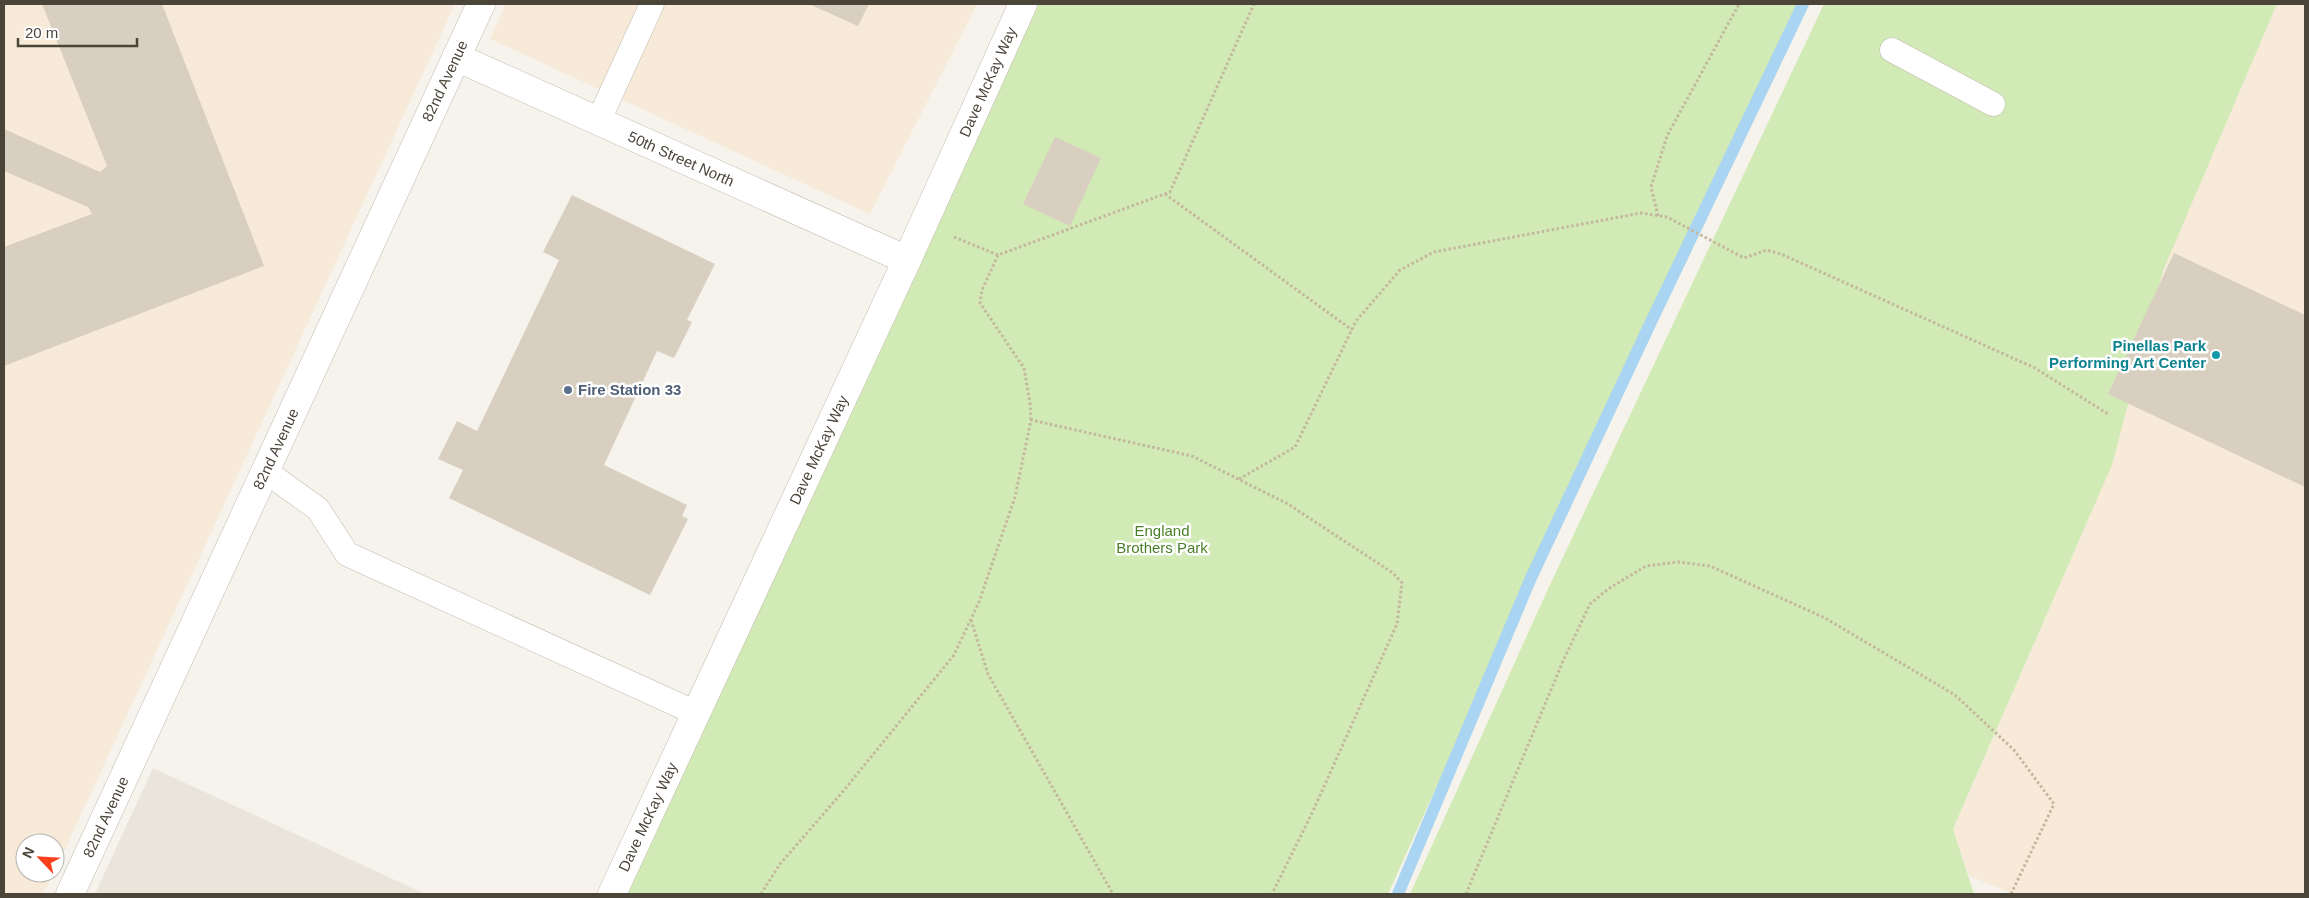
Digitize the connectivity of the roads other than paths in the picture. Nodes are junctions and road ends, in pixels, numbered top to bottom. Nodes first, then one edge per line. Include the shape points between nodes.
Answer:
1 (481, 4) edge
2 (652, 4) edge
3 (1023, 4) edge
4 (1892, 50) dead end
5 (456, 57) junction
6 (1993, 104) dead end
7 (598, 122) junction
8 (907, 260) junction
9 (265, 471) junction
10 (696, 713) junction
11 (70, 894) edge
12 (612, 894) edge

1 - 5 street, 82nd Avenue
2 - 7 lane
3 - 8 street, Dave McKay Way
4 - 6 lane
5 - 7 street, 50th Street North
5 - 9 street, 82nd Avenue
7 - 8 street, 50th Street North
8 - 10 street, Dave McKay Way
9 - 10 lane via 318,509 346,554
9 - 11 street, 82nd Avenue
10 - 12 street, Dave McKay Way

